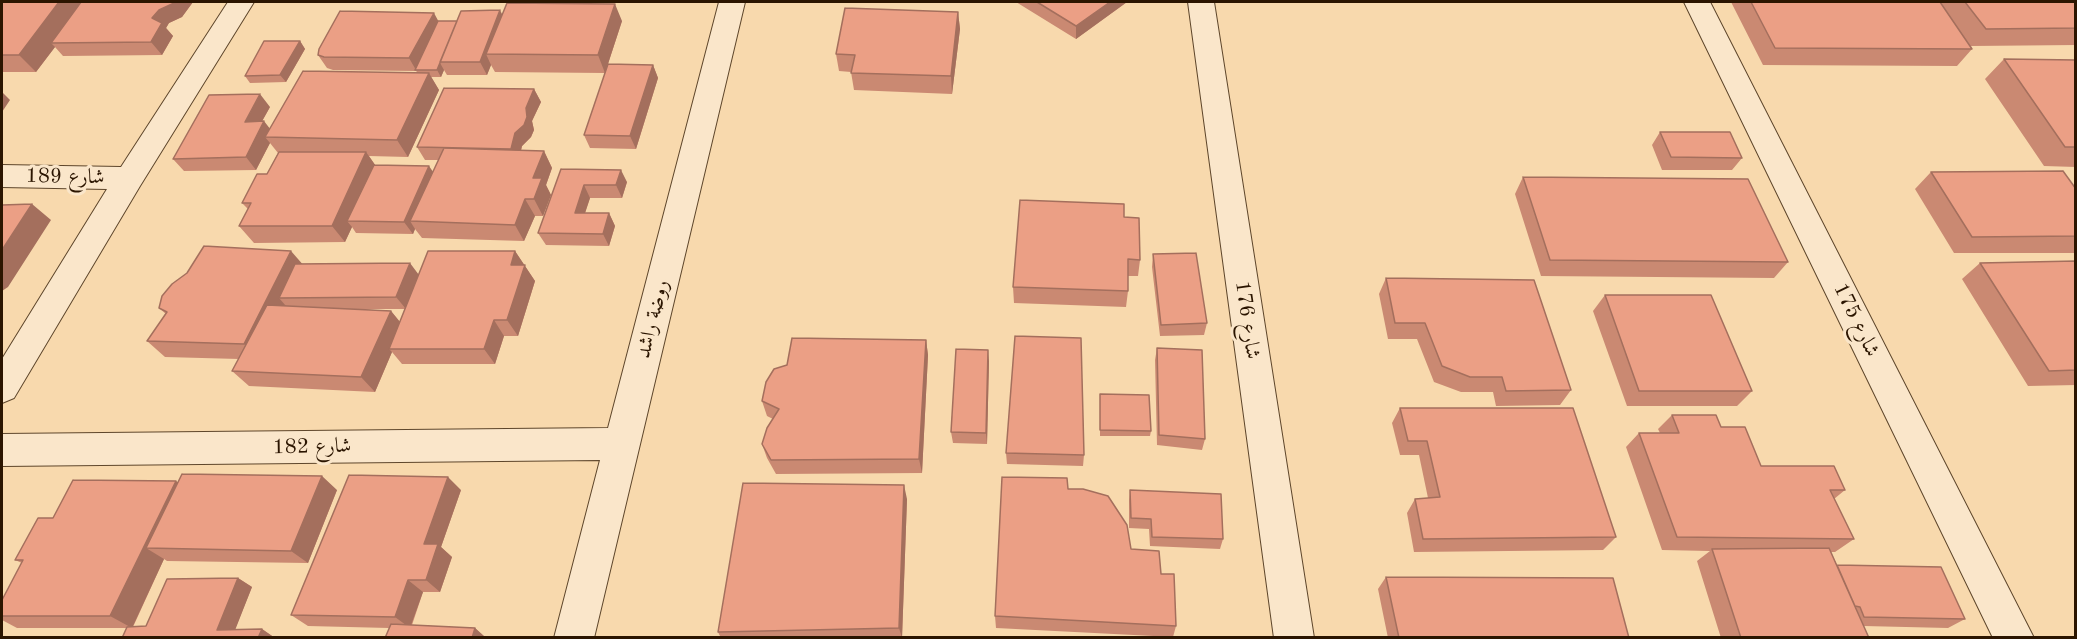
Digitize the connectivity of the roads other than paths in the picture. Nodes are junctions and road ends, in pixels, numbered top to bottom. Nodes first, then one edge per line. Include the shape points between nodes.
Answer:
1 (241, 2) edge
2 (732, 2) edge
3 (1201, 2) edge
4 (1698, 2) edge
5 (2, 176) edge
6 (129, 178) junction
7 (2, 388) edge
8 (622, 444) junction
9 (2, 450) edge
10 (574, 638) edge
11 (1294, 638) edge
12 (2014, 638) edge

1 - 6 street
2 - 8 street, روضة راشد
3 - 11 street, شارع 176
4 - 12 street, شارع 175
5 - 6 street, شارع 189
6 - 7 street
8 - 9 street, شارع 182
8 - 10 street, روضة راشد

